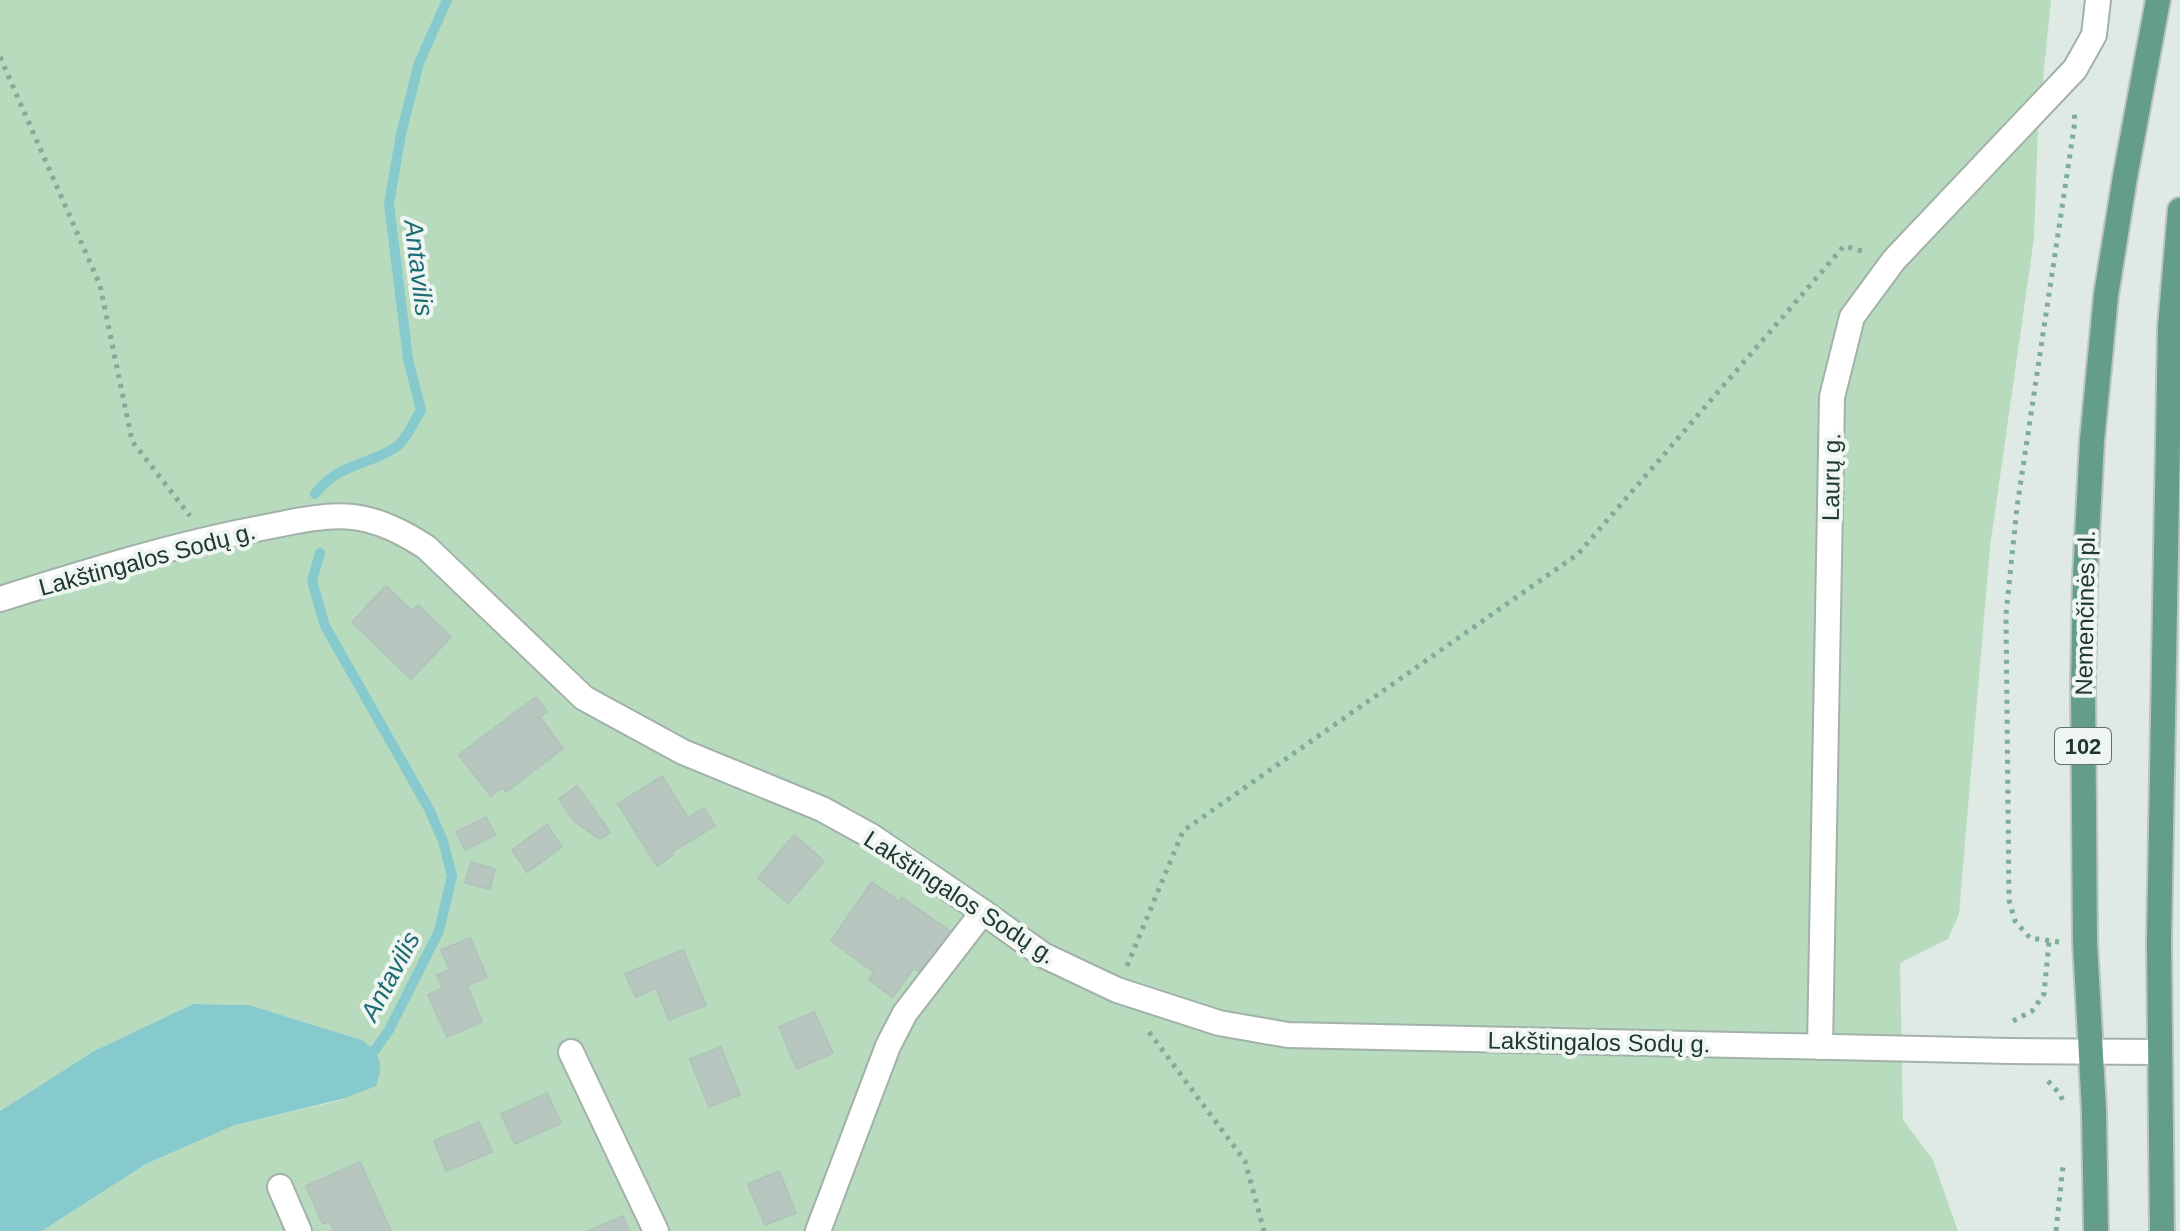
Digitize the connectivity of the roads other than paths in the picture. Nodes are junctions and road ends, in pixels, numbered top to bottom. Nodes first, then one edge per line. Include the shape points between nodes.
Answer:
1 (2098, 0) edge
2 (2158, 0) edge
3 (2180, 210) edge
4 (0, 599) edge
5 (983, 912) junction
6 (1820, 1047) junction
7 (571, 1052) dead end
8 (2089, 1052) junction
9 (2160, 1052) junction
10 (280, 1187) dead end
11 (299, 1231) edge
12 (656, 1231) edge
13 (818, 1231) edge
14 (2096, 1231) edge
15 (2162, 1231) edge

1 - 6 street, Laurų g. via 2094,35 2075,69 1894,260 1852,317 1832,397
2 - 8 main road, Nemenčinės pl. / 102 via 2106,295 2092,441 2083,685
3 - 9 main road via 2170,327
4 - 5 street, Lakštingalos Sodų g. via 207,538 324,516 355,517 403,532 426,547 584,698 683,752 822,809
5 - 6 street, Lakštingalos Sodų g. via 1043,955 1117,990 1219,1023 1288,1035
5 - 13 street via 905,1013
6 - 8 street, Lakštingalos Sodų g.
7 - 12 street
8 - 9 street, Lakštingalos Sodų g.
8 - 14 main road, Nemenčinės pl. / 102
9 - 15 main road
10 - 11 street

